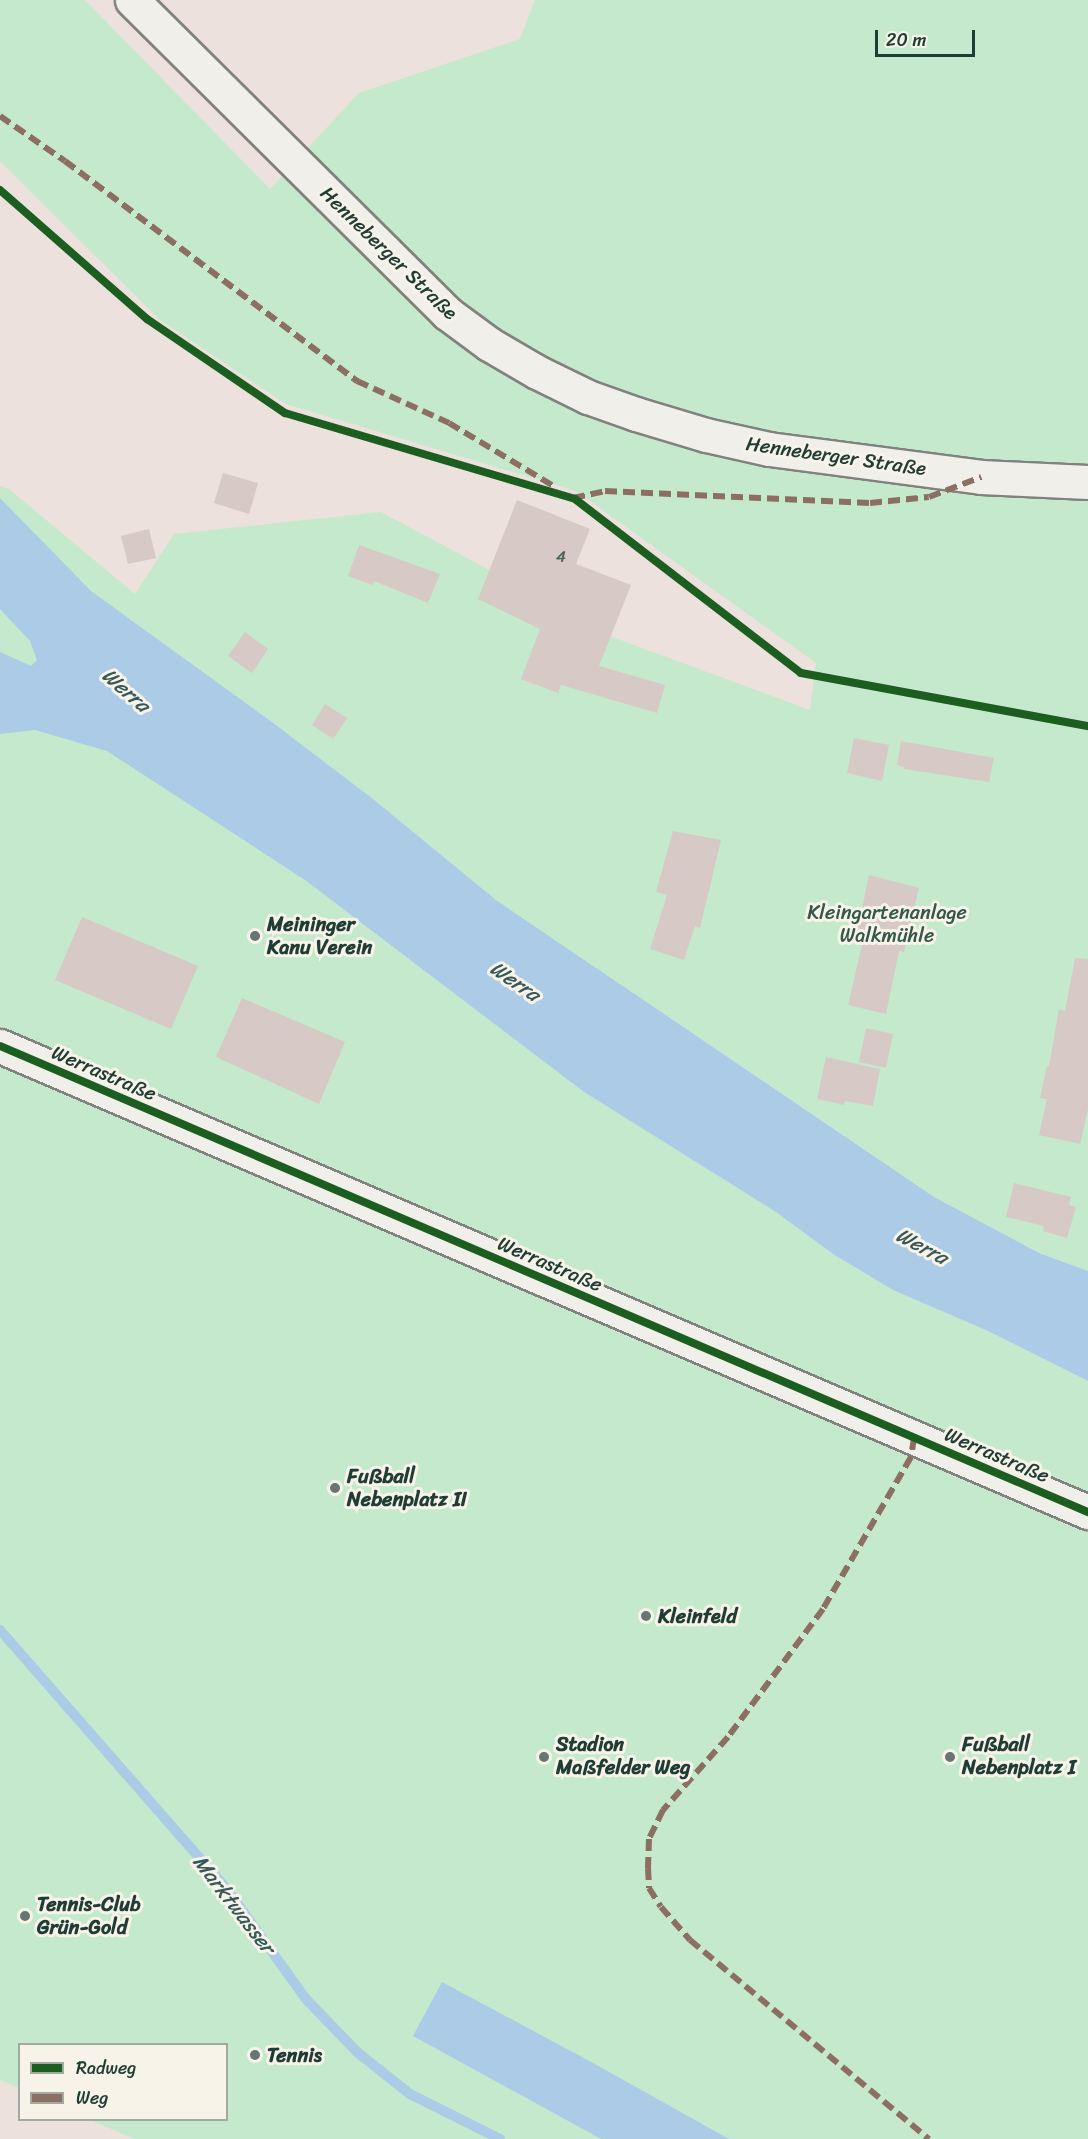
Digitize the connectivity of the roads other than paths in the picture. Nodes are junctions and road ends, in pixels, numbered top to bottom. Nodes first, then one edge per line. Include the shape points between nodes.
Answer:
1 (132, 0) edge
2 (1088, 482) edge
3 (0, 1046) edge
4 (1088, 1512) edge

1 - 2 street, Henneberger Straße via 447,313 537,372 588,397 636,414 770,449 981,477
3 - 4 street, Werrastraße

